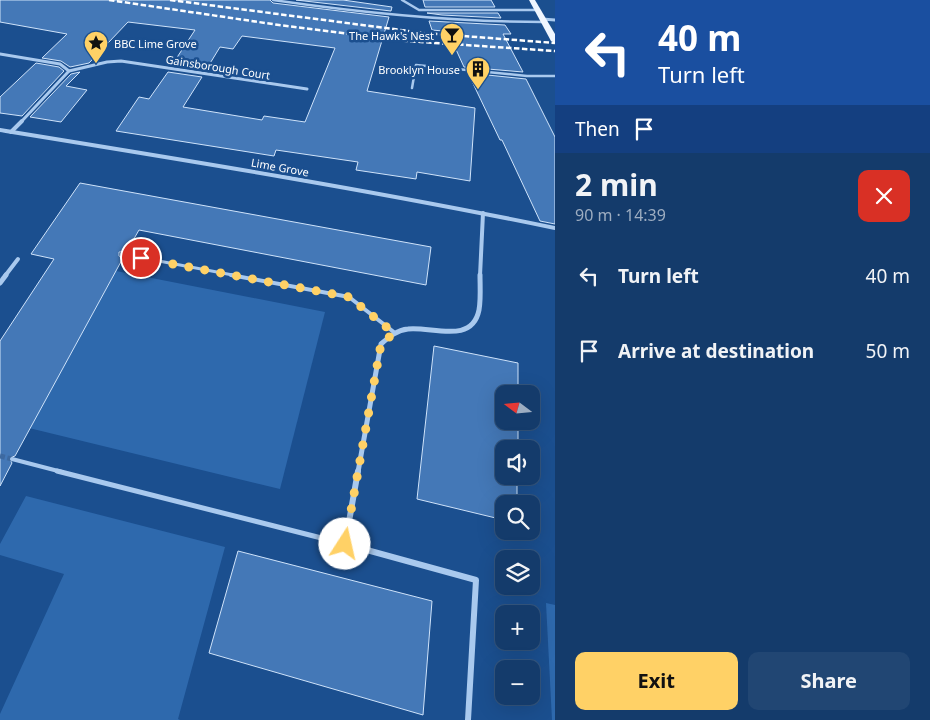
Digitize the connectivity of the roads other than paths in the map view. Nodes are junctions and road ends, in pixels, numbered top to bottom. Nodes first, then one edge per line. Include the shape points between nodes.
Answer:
1 (274, 0) edge
2 (402, 0) edge
3 (532, 0) edge
4 (537, 10) junction
5 (555, 20) edge
6 (544, 21) junction
7 (555, 41) edge
8 (0, 54) edge
9 (69, 71) junction
10 (555, 76) edge
11 (412, 88) dead end
12 (307, 89) dead end
13 (0, 130) edge
14 (11, 132) junction
15 (483, 213) junction
16 (555, 228) edge
17 (122, 254) dead end
18 (18, 259) dead end
19 (0, 283) edge
20 (394, 333) junction
21 (12, 459) tunnel mouth
22 (345, 544) junction
23 (468, 720) edge

1 - 6 lane via 428,18
2 - 4 lane via 419,10
3 - 4 main road
4 - 6 main road
5 - 6 street
6 - 7 main road
8 - 9 street via 60,64
9 - 12 street, Gainsborough Court via 121,61
9 - 14 street
10 - 11 lane via 416,65
13 - 14 street, Lime Grove
14 - 15 street, Lime Grove
15 - 16 street, Lime Grove
15 - 20 street via 479,311 475,322 463,331 409,329
17 - 20 lane via 349,297
18 - 19 street
20 - 22 street via 381,344
21 - 22 lane
22 - 23 street via 476,580

